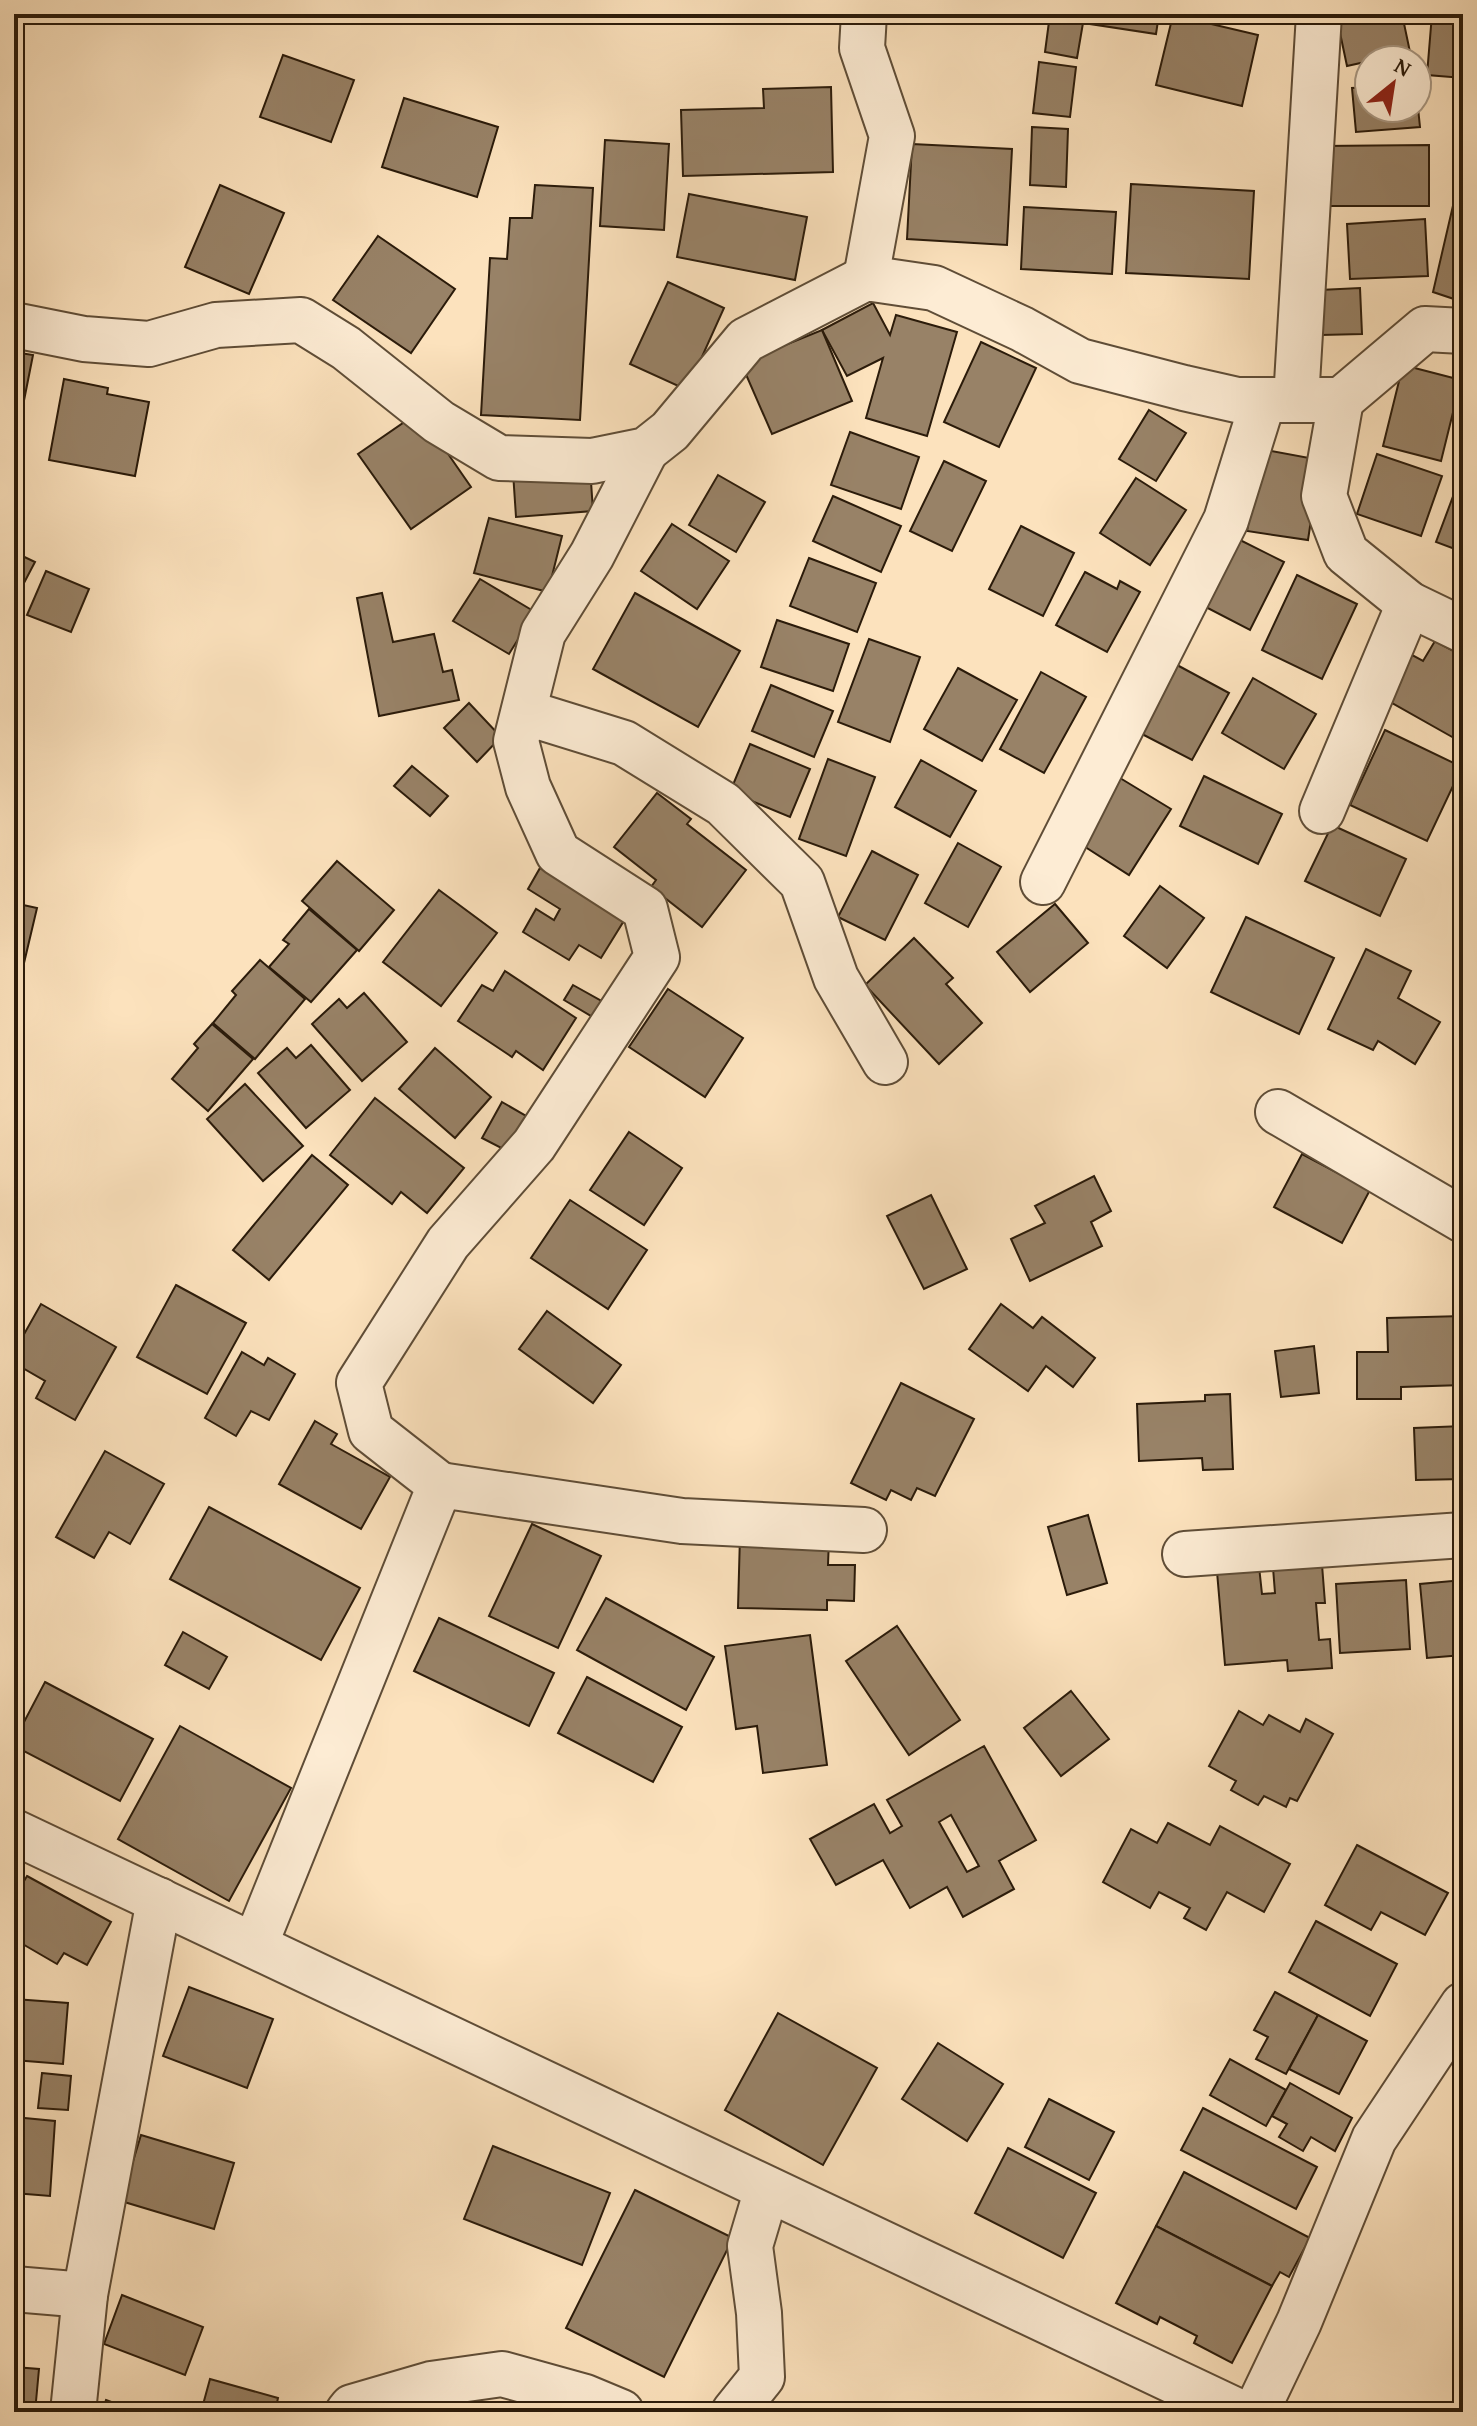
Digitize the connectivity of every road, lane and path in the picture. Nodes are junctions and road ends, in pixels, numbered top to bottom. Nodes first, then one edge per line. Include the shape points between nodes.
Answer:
1 (864, 14) edge
2 (1319, 14) edge
3 (866, 278) junction
4 (14, 325) edge
5 (1463, 331) edge
6 (1280, 400) junction
7 (1341, 400) junction
8 (646, 450) junction
9 (1409, 604) junction
10 (1463, 630) edge
11 (524, 712) junction
12 (1322, 811) dead end
13 (1043, 882) dead end
14 (885, 1062) dead end
15 (1278, 1112) dead end
16 (1463, 1220) edge
17 (440, 1485) junction
18 (864, 1530) dead end
19 (1463, 1535) edge
20 (1185, 1554) dead end
21 (14, 1832) edge
22 (159, 1900) junction
23 (255, 1945) junction
24 (1463, 2005) edge
25 (767, 2189) junction
26 (14, 2289) edge
27 (85, 2295) junction
28 (73, 2412) edge
29 (348, 2412) edge
30 (621, 2412) edge
31 (734, 2412) edge
32 (1239, 2412) edge
33 (1256, 2412) edge

1 - 3 street via 862,48 892,136
2 - 6 street
3 - 6 street via 934,288 1080,361 1237,400
3 - 8 street via 746,340 670,431
4 - 8 street via 84,339 149,344 216,325 301,320 346,348 439,422 499,458 592,461
5 - 7 street via 1425,329
6 - 7 street
6 - 13 street via 1226,520
7 - 9 street via 1324,496 1346,553
8 - 11 street via 592,555 543,633
9 - 10 street
9 - 12 street
11 - 14 street via 624,743 723,804 802,882 838,984
11 - 17 street via 516,741 528,787 558,853 645,909 657,957 534,1145 448,1243 359,1383 371,1431
15 - 16 street
17 - 18 street via 682,1521
17 - 23 street
19 - 20 street
21 - 22 street
22 - 23 street
22 - 27 street
23 - 25 street
24 - 33 street via 1374,2139
25 - 31 street via 750,2246 762,2377
25 - 32 street
26 - 27 street
27 - 28 street
29 - 30 street via 431,2384 502,2374

